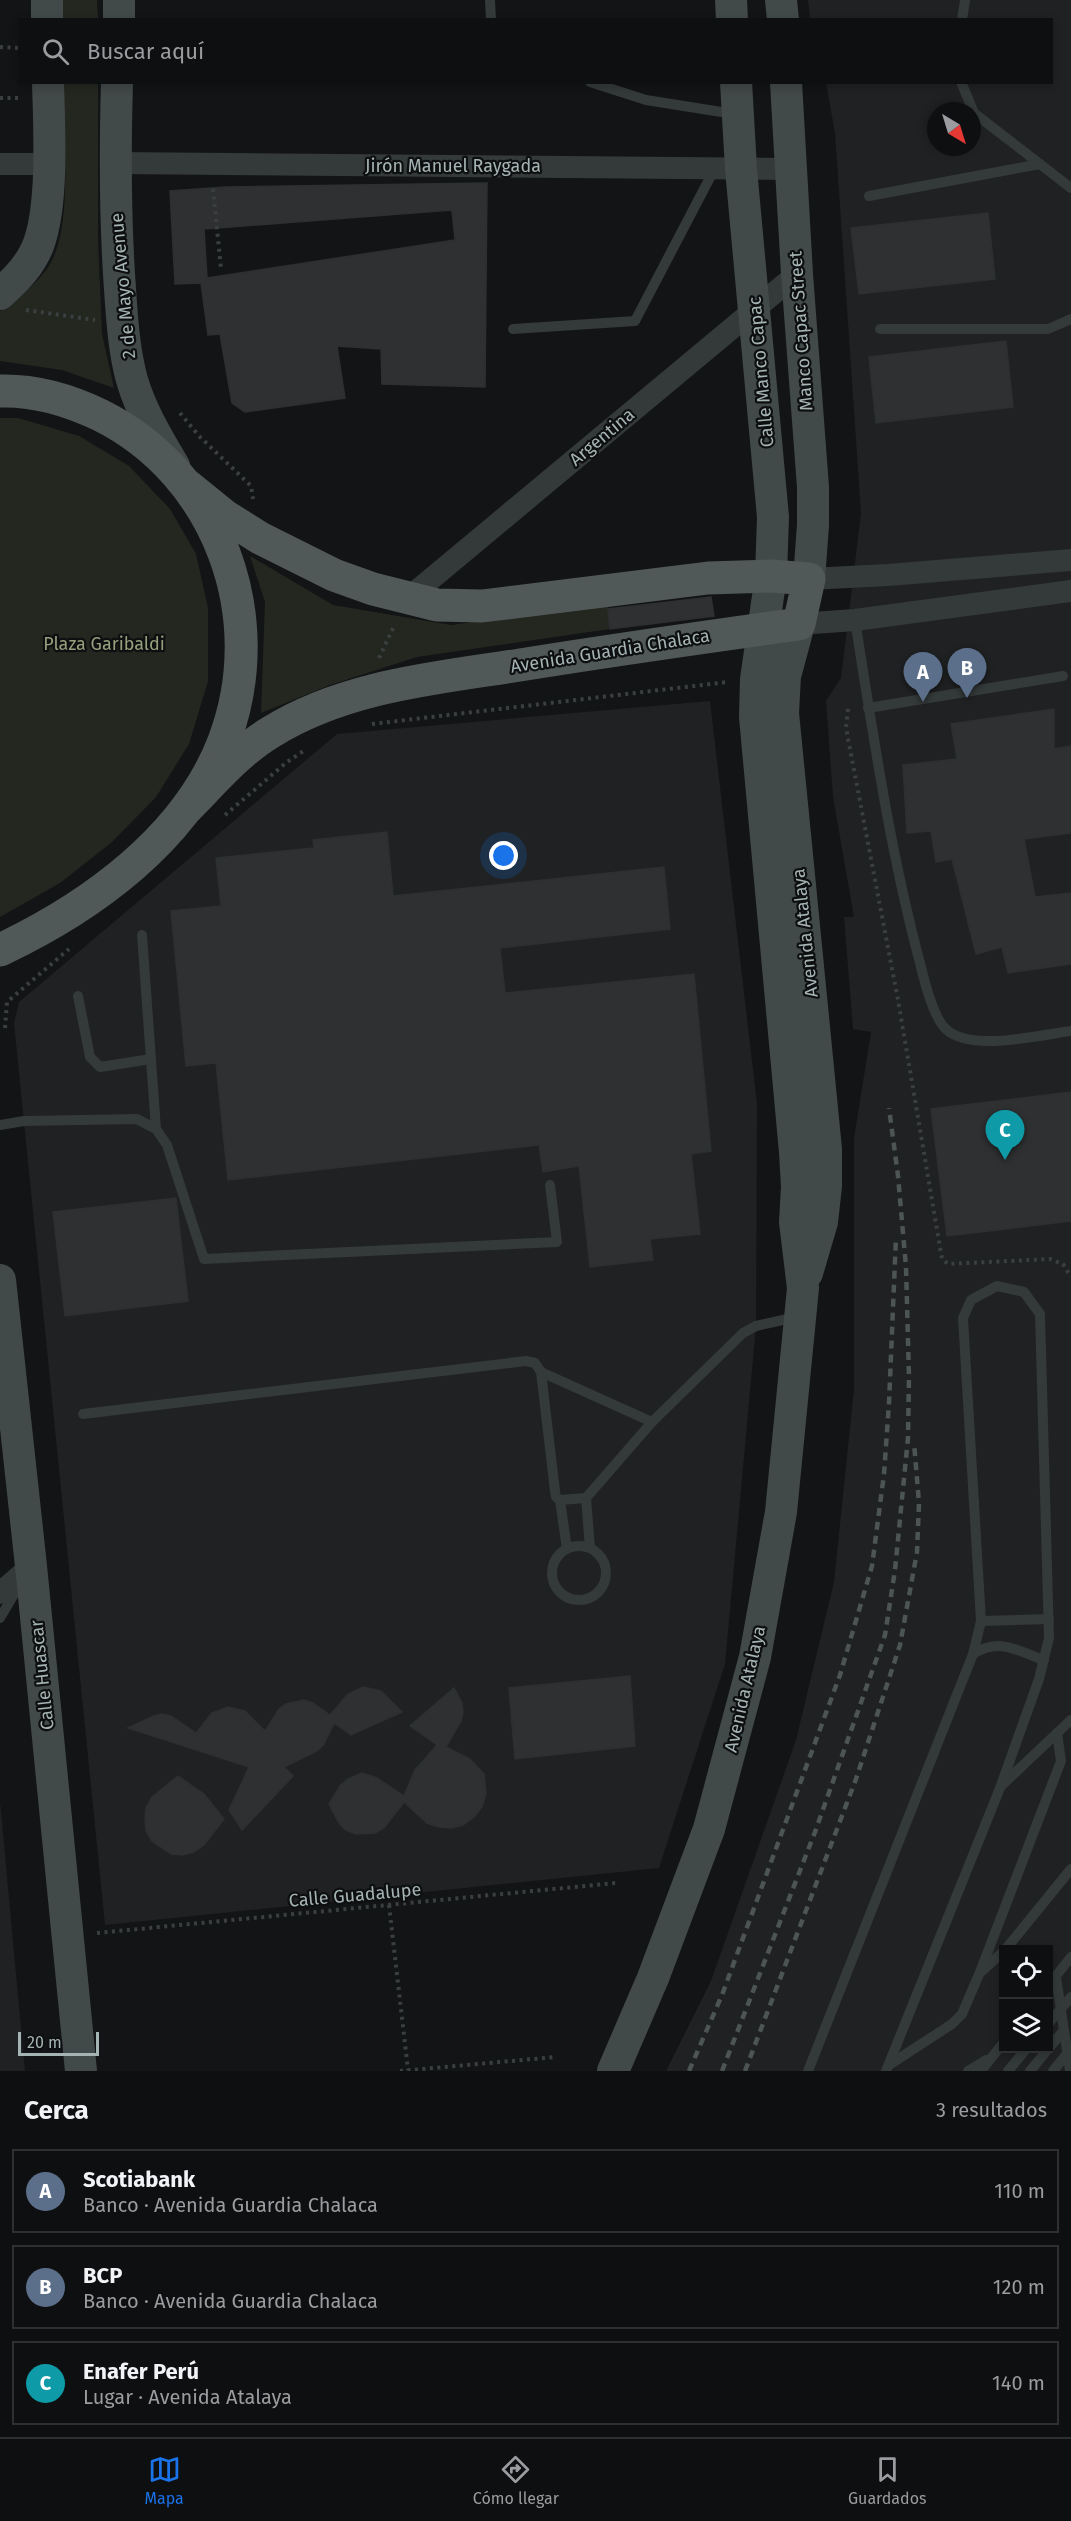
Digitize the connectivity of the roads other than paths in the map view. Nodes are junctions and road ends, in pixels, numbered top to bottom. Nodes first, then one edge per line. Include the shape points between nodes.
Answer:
1 (47, 0) edge
2 (119, 0) edge
3 (490, 0) edge
4 (731, 0) edge
5 (782, 0) edge
6 (965, 0) edge
7 (47, 18) edge
8 (119, 18) edge
9 (491, 18) edge
10 (732, 18) edge
11 (783, 18) edge
12 (962, 18) edge
13 (48, 84) edge
14 (117, 84) edge
15 (596, 84) edge
16 (736, 84) edge
17 (786, 84) edge
18 (963, 84) edge
19 (738, 114) junction
20 (115, 163) junction
21 (0, 164) edge
22 (49, 164) junction
23 (1040, 164) junction
24 (728, 168) junction
25 (791, 169) junction
26 (1071, 188) edge
27 (869, 196) dead end
28 (796, 274) junction
29 (8, 301) edge
30 (755, 309) junction
31 (1071, 319) edge
32 (513, 329) dead end
33 (880, 330) dead end
34 (0, 391) edge
35 (185, 482) junction
36 (1071, 560) edge
37 (952, 570) junction
38 (771, 576) junction
39 (809, 579) junction
40 (1071, 591) edge
41 (407, 599) junction
42 (956, 606) junction
43 (855, 620) junction
44 (799, 624) junction
45 (762, 629) junction
46 (1064, 676) dead end
47 (868, 708) junction
48 (187, 808) junction
49 (36, 933) junction
50 (142, 935) dead end
51 (0, 950) edge
52 (0, 964) edge
53 (78, 996) dead end
54 (1071, 1031) edge
55 (151, 1059) junction
56 (0, 1125) edge
57 (156, 1128) junction
58 (550, 1185) dead end
59 (0, 1280) edge
60 (801, 1302) junction
61 (3, 1334) edge
62 (541, 1372) junction
63 (83, 1414) dead end
64 (652, 1422) junction
65 (586, 1498) junction
66 (560, 1500) junction
67 (590, 1548) junction
68 (567, 1549) junction
69 (31, 1566) junction
70 (0, 1593) edge
71 (0, 1618) edge
72 (1048, 1619) junction
73 (981, 1621) junction
74 (973, 1654) junction
75 (1044, 1660) junction
76 (1071, 1720) edge
77 (1057, 1733) junction
78 (1000, 1788) junction
79 (1071, 1869) edge
80 (1008, 1945) edge
81 (999, 1955) edge
82 (1071, 1957) edge
83 (980, 1972) junction
84 (1053, 1980) edge
85 (1053, 1984) edge
86 (1071, 1997) edge
87 (1061, 2010) junction
88 (1053, 2019) edge
89 (1064, 2030) junction
90 (999, 2048) edge
91 (1069, 2050) edge
92 (1024, 2053) edge
93 (993, 2055) junction
94 (887, 2068) edge
95 (81, 2071) edge
96 (613, 2071) edge
97 (808, 2071) edge
98 (968, 2071) edge
99 (981, 2071) edge
100 (1008, 2071) edge
101 (1030, 2071) edge
102 (1053, 2071) edge
103 (1070, 2071) edge

1 - 7 main road
2 - 8 main road
3 - 9 lane
4 - 10 main road
5 - 11 main road
6 - 12 lane
13 - 22 main road
14 - 20 main road, 2 de Mayo Avenue
15 - 19 lane via 646,100
16 - 19 main road
17 - 25 main road, Manco Capac Street
18 - 23 lane via 974,113
19 - 24 main road
20 - 24 street, Jirón Manuel Raygada
20 - 35 main road, 2 de Mayo Avenue via 117,253 132,379 144,413
21 - 22 street
22 - 29 main road via 43,231
23 - 26 lane
23 - 27 lane
24 - 25 street, Jirón Manuel Raygada
24 - 30 main road, Calle Manco Capac
24 - 32 lane via 634,321
25 - 28 main road, Manco Capac Street
28 - 30 street, Argentina
28 - 39 main road, Manco Capac Street via 813,487
30 - 38 main road, Calle Manco Capac via 773,517
30 - 41 street, Argentina
31 - 33 lane via 1048,329
34 - 35 main road via 44,394 82,406 148,445
35 - 41 main road via 225,516 260,538 334,575
35 - 48 main road via 213,526 228,560 240,634 235,702 227,731
36 - 37 street
37 - 39 street
37 - 42 street
38 - 39 main road
38 - 41 main road via 708,578 482,606 437,605
38 - 45 main road, Avenida Atalaya
39 - 44 main road, Avenida Atalaya
40 - 42 street, Avenida Guardia Chalaca
42 - 43 street, Avenida Guardia Chalaca
43 - 44 street, Avenida Guardia Chalaca
43 - 47 lane
44 - 45 main road, Avenida Guardia Chalaca
44 - 60 main road, Avenida Atalaya via 785,676 783,713 826,1149 822,1222
45 - 48 main road, Avenida Guardia Chalaca via 390,686 362,710 324,706 271,732 228,766
45 - 60 main road, Avenida Atalaya via 755,717 795,1152
46 - 47 lane
47 - 54 lane via 906,914 928,995 945,1030 984,1042
48 - 49 main road via 118,875
49 - 51 main road
49 - 52 main road
50 - 55 lane
53 - 55 lane via 90,1057 96,1065
55 - 57 lane
56 - 57 lane via 137,1119
57 - 58 lane via 166,1145 204,1259 556,1242
59 - 61 main road, Calle Huascar
60 - 64 lane via 743,1333
60 - 96 main road, Avenida Atalaya via 781,1512 755,1657 710,1829
61 - 69 main road, Calle Huascar
62 - 63 lane via 535,1363 526,1361
62 - 64 lane
62 - 66 lane via 555,1491
64 - 65 lane
65 - 66 lane
65 - 67 lane
66 - 68 lane
67 - 68 lane
67 - 68 lane via 606,1565 607,1578 592,1598 580,1601 568,1599 552,1580 557,1557
69 - 70 street
69 - 71 lane
69 - 95 main road, Calle Huascar
72 - 73 lane
72 - 73 lane via 1040,1314 1024,1292 997,1286 971,1300 963,1318
72 - 75 lane
73 - 74 lane
74 - 75 lane via 1001,1645
74 - 97 lane
75 - 78 lane
76 - 77 lane
77 - 78 lane
77 - 83 lane via 1061,1761
78 - 94 lane
79 - 80 lane
81 - 83 lane
82 - 84 lane
83 - 94 lane via 962,2014
85 - 87 lane
86 - 87 lane
87 - 88 lane
87 - 89 lane
89 - 91 lane
89 - 101 lane
90 - 93 lane
91 - 102 lane
91 - 103 lane
92 - 100 lane
93 - 98 lane
93 - 99 lane

